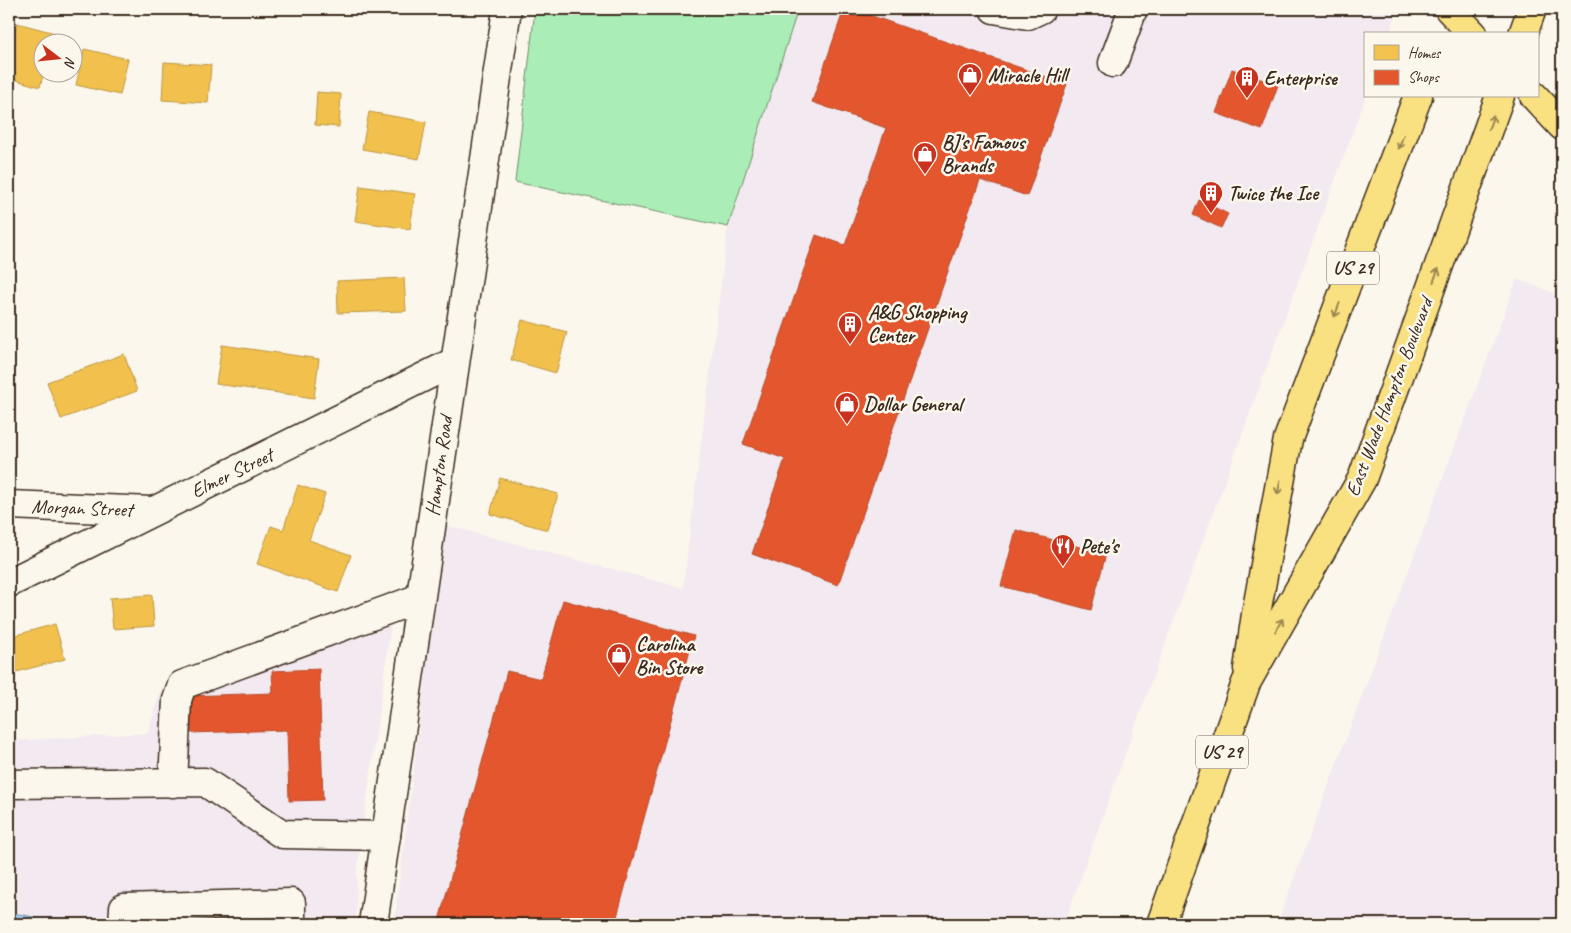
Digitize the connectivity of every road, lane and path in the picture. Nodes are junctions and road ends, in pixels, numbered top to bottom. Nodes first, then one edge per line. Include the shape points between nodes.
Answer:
1 (507, 9) edge
2 (994, 9) edge
3 (1041, 9) edge
4 (1133, 9) edge
5 (1532, 9) edge
6 (1449, 15) edge
7 (1470, 32) edge
8 (1524, 32) edge
9 (1113, 63) dead end
10 (1417, 98) edge
11 (1499, 98) edge
12 (1536, 98) edge
13 (1562, 126) edge
14 (454, 362) junction
15 (9, 505) edge
16 (156, 511) junction
17 (9, 583) edge
18 (420, 598) junction
19 (1246, 683) junction
20 (173, 783) junction
21 (9, 784) edge
22 (386, 836) junction
23 (123, 924) edge
24 (290, 924) edge
25 (373, 924) edge
26 (1161, 924) edge

1 - 14 street, Hampton Road
2 - 3 street via 1028,15
4 - 9 street
5 - 8 main road
6 - 7 main road
10 -> 19 main road, East Wade Hampton Boulevard / US 29 via 1288,439
19 -> 11 main road, East Wade Hampton Boulevard / US 29 via 1362,479
12 - 13 main road
14 - 16 street, Elmer Street
14 - 18 street, Hampton Road
15 - 16 street, Morgan Street
16 - 17 street, Elmer Street
18 - 20 street via 182,685 176,700
18 - 22 street, Hampton Road
19 - 26 main road, East Wade Hampton Boulevard / US 29
20 - 21 street
20 - 22 street via 205,782 282,834
22 - 25 street, Hampton Road
23 - 24 street via 124,908 291,903

